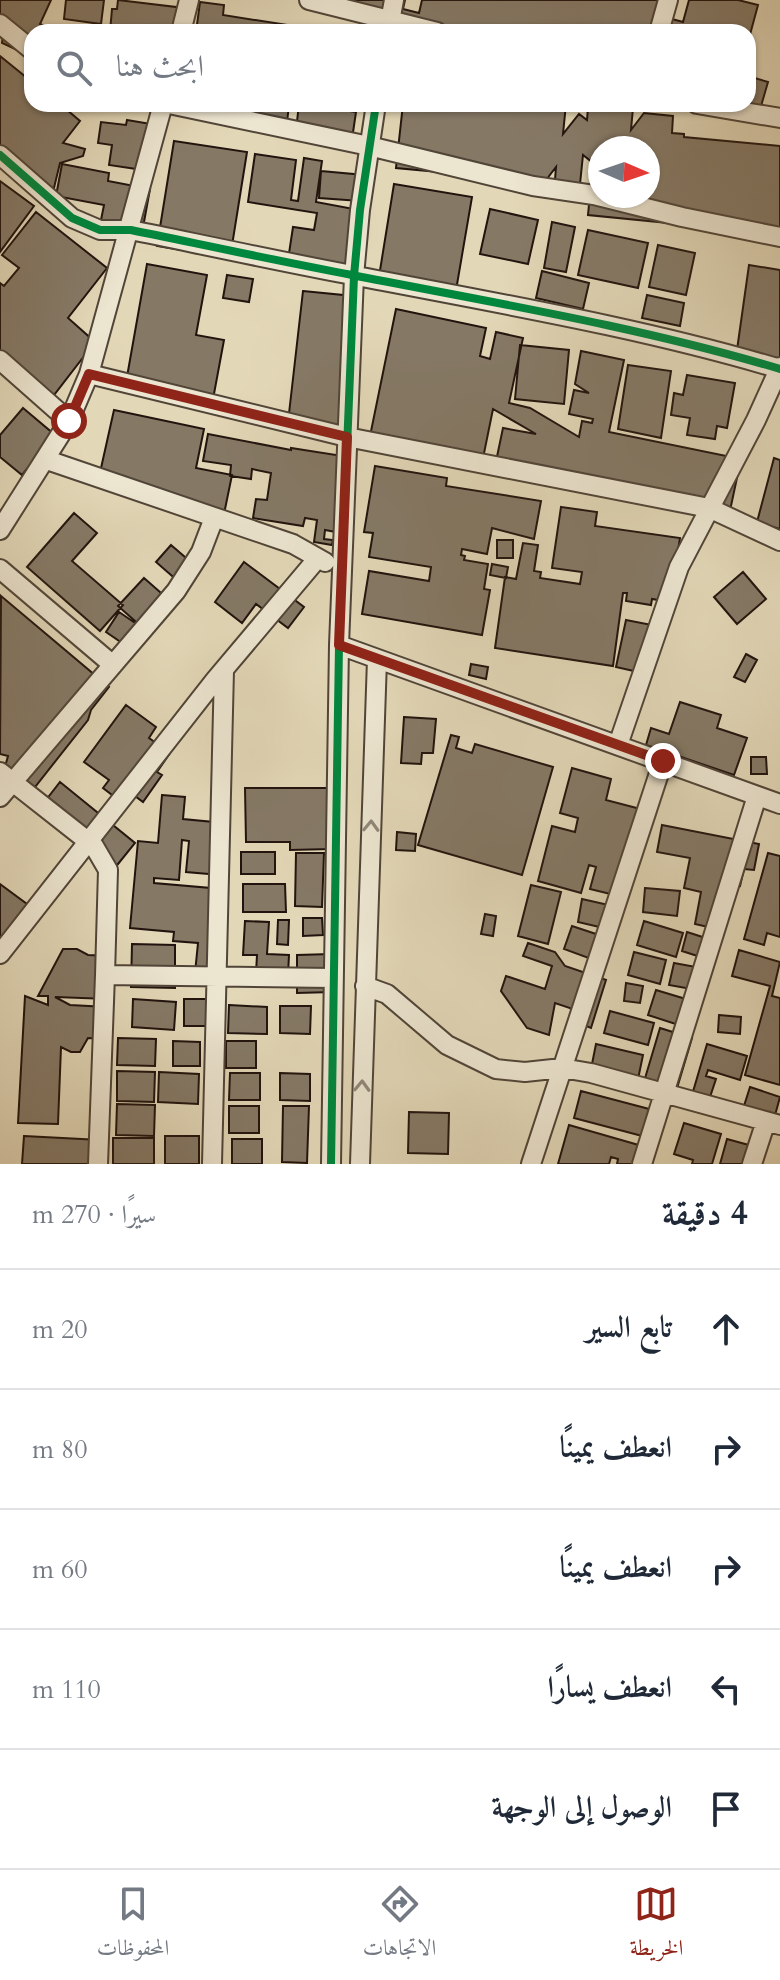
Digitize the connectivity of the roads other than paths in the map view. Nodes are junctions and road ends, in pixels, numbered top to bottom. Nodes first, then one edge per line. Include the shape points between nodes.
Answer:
1 (189, 0) edge
2 (309, 0) edge
3 (394, 0) edge
4 (668, 0) edge
5 (0, 24) edge
6 (183, 24) edge
7 (382, 24) edge
8 (388, 24) edge
9 (661, 24) edge
10 (24, 44) edge
11 (164, 112) edge
12 (205, 112) edge
13 (375, 112) edge
14 (744, 112) edge
15 (780, 118) edge
16 (369, 146) junction
17 (0, 155) edge
18 (131, 230) junction
19 (780, 237) edge
20 (354, 276) junction
21 (0, 360) edge
22 (778, 373) edge
23 (89, 374) junction
24 (780, 406) edge
25 (69, 421) junction
26 (347, 437) junction
27 (47, 460) junction
28 (709, 508) junction
29 (214, 518) junction
30 (0, 530) edge
31 (780, 541) edge
32 (317, 559) junction
33 (0, 569) edge
34 (342, 569) junction
35 (339, 645) junction
36 (377, 659) junction
37 (113, 665) junction
38 (224, 670) junction
39 (618, 745) junction
40 (663, 761) junction
41 (6, 777) edge
42 (757, 796) junction
43 (0, 797) edge
44 (780, 804) edge
45 (88, 841) junction
46 (0, 954) edge
47 (105, 975) junction
48 (217, 978) junction
49 (333, 978) junction
50 (365, 986) junction
51 (562, 1068) junction
52 (664, 1093) junction
53 (773, 1123) edge
54 (98, 1164) edge
55 (212, 1164) edge
56 (331, 1164) edge
57 (360, 1164) edge
58 (531, 1164) edge
59 (642, 1164) edge
60 (752, 1164) edge

1 - 6 street
2 - 7 street
3 - 8 street
4 - 9 street
5 - 10 street
11 - 18 street
12 - 16 street
13 - 16 street
14 - 15 street
16 - 19 street
16 - 20 street
17 - 18 street via 72,218 100,230
18 - 20 street
18 - 23 street
20 - 22 street via 564,316
20 - 26 street
21 - 25 street
22 - 24 street
22 - 28 street
23 - 25 street
23 - 26 street
25 - 27 street
26 - 28 street
26 - 34 street
27 - 29 street
27 - 30 street
28 - 31 street
28 - 39 street via 679,567
29 - 32 street via 293,544
29 - 37 street via 201,552 176,591
32 - 34 street
32 - 38 street
33 - 37 street
34 - 35 street
35 - 36 street
35 - 49 street
36 - 39 street
50 -> 36 street
37 - 41 street
38 - 45 street
38 - 48 street
39 - 40 street
40 - 42 street
40 - 51 street
41 - 43 street
41 - 45 street
42 - 44 street
42 - 52 street
45 - 46 street
45 - 47 street via 108,870
47 - 48 street
47 - 54 street
48 - 49 street
48 - 55 street
49 - 56 street
50 - 51 street via 387,994 447,1045 496,1069
57 -> 50 street
51 - 52 street
51 - 58 street
52 - 53 street
52 - 59 street
53 - 60 street

